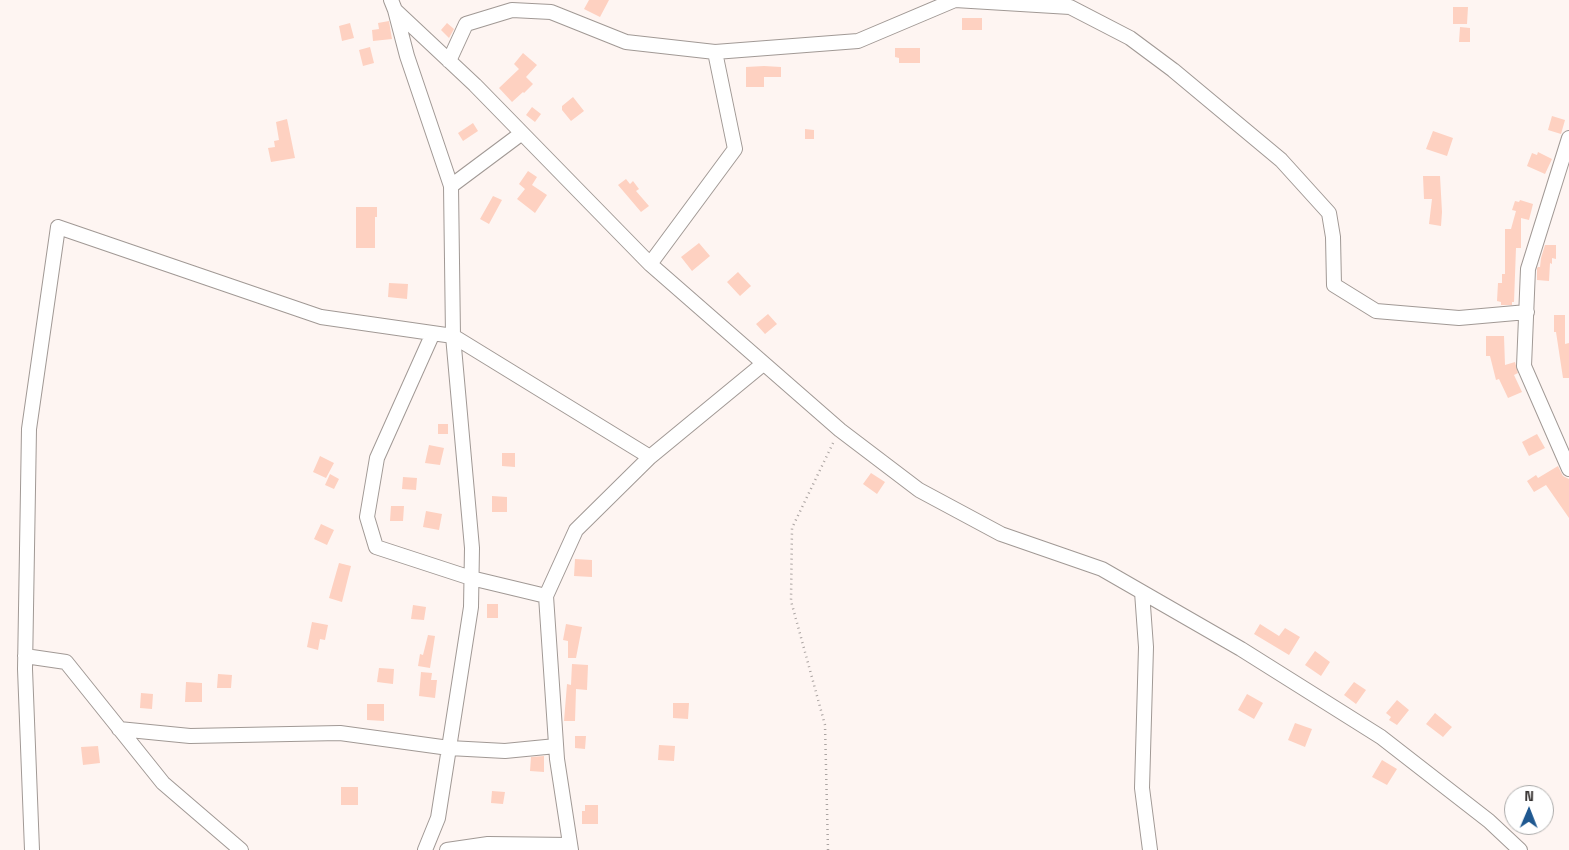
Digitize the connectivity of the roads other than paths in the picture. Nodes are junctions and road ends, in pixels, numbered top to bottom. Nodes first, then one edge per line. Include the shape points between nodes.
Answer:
1 (955, 0) edge
2 (393, 5) edge
3 (715, 52) junction
4 (449, 61) junction
5 (522, 132) junction
6 (1569, 138) edge
7 (451, 186) junction
8 (650, 264) junction
9 (1527, 312) junction
10 (433, 333) junction
11 (453, 336) junction
12 (763, 364) junction
13 (650, 457) junction
14 (1569, 468) edge
15 (471, 578) junction
16 (1142, 592) junction
17 (546, 596) junction
18 (25, 656) junction
19 (120, 729) junction
20 (556, 746) junction
21 (449, 748) junction
22 (571, 848) edge
23 (32, 850) edge
24 (241, 850) edge
25 (425, 850) edge
26 (447, 850) edge
27 (1150, 850) edge
28 (1520, 850) edge

1 - 3 street via 858,41
1 - 9 street via 1070,8 1130,38 1166,64 1281,160 1329,214 1334,285 1376,311 1459,318
2 - 4 street
2 - 7 street
3 - 4 street via 626,42 551,12 512,10 466,24
3 - 8 street via 735,149
4 - 5 street
5 - 7 street
5 - 8 street
6 - 9 street via 1528,269
7 - 11 street
8 - 12 street
9 - 14 street via 1524,366
10 - 11 street
10 - 15 street via 377,458 368,517 376,547
10 - 18 street via 321,317 58,227 29,429
11 - 13 street
11 - 15 street via 472,548
12 - 13 street
12 - 16 street via 840,430 919,490 1001,534 1102,568
13 - 17 street via 576,530
15 - 17 street
15 - 21 street via 471,607
16 - 27 street via 1146,647 1142,788
16 - 28 street via 1241,649 1381,737 1489,821
17 - 20 street
18 - 19 street via 66,662
18 - 23 street
19 - 21 street via 190,736 340,733
19 - 24 street via 163,783
20 - 21 street via 505,751
20 - 22 street
21 - 25 street via 438,818
22 - 26 street via 488,844

